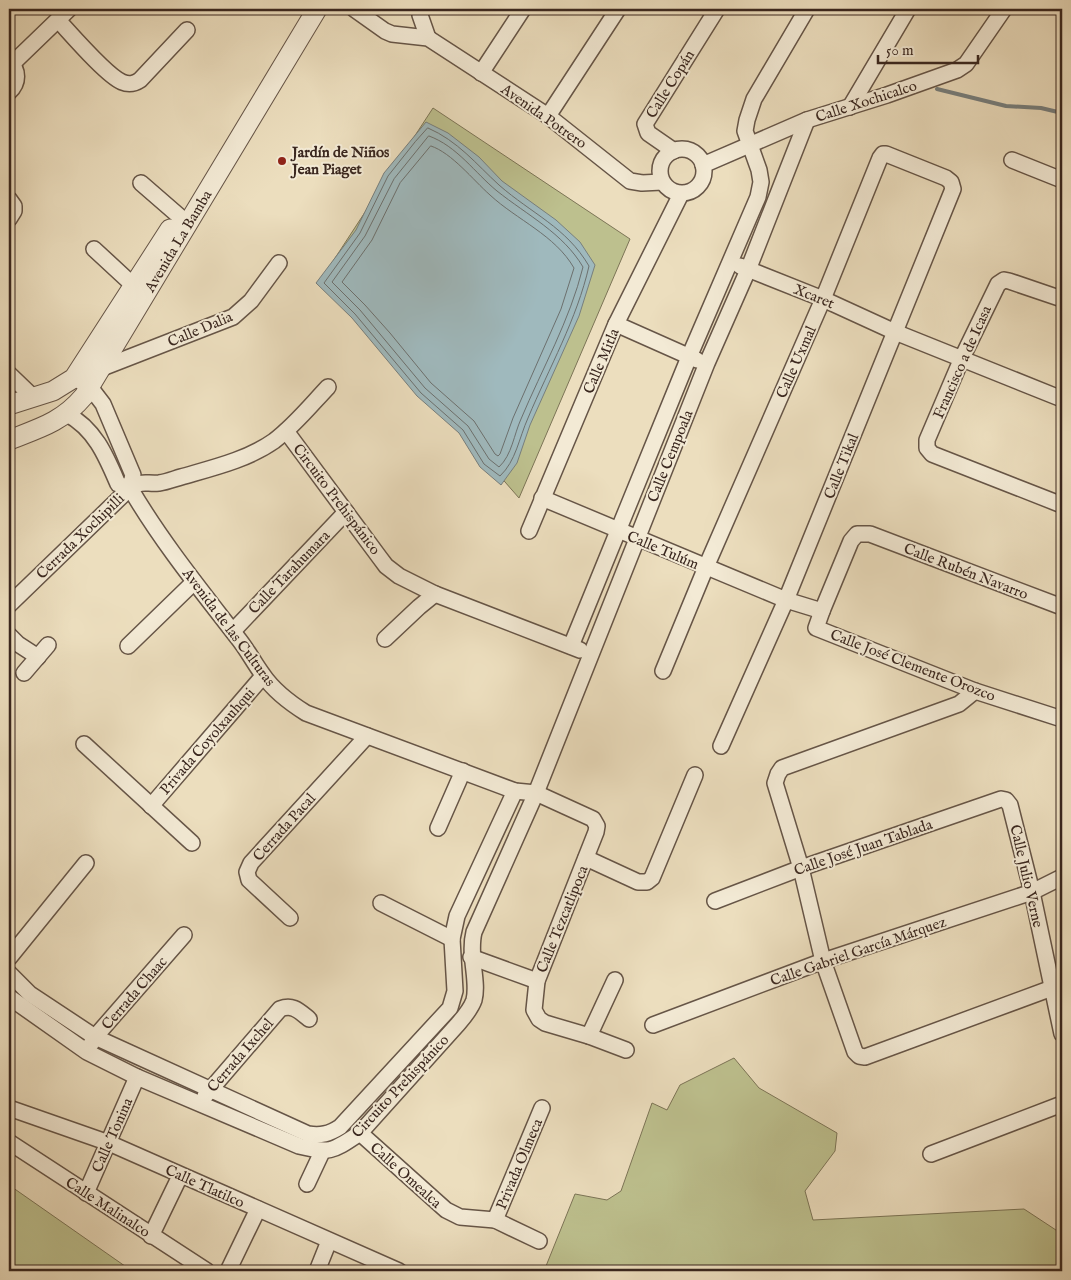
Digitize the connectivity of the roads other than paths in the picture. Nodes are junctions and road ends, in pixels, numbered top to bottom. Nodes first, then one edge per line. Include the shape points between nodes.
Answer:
1 (69, 9) edge
2 (301, 9) edge
3 (316, 9) edge
4 (354, 9) edge
5 (420, 9) edge
6 (523, 9) edge
7 (618, 9) edge
8 (717, 9) edge
9 (807, 9) edge
10 (908, 9) edge
11 (1004, 9) edge
12 (58, 20) junction
13 (187, 30) dead end
14 (428, 38) junction
15 (10, 62) edge
16 (481, 73) junction
17 (9, 92) edge
18 (850, 107) junction
19 (548, 116) junction
20 (806, 120) junction
21 (750, 145) junction
22 (674, 151) junction
23 (1012, 160) dead end
24 (703, 165) junction
25 (1062, 180) edge
26 (662, 182) junction
27 (951, 182) joint
28 (141, 183) dead end
29 (681, 194) junction
30 (9, 199) edge
31 (179, 216) junction
32 (9, 219) edge
33 (94, 249) dead end
34 (731, 262) junction
35 (279, 263) dead end
36 (748, 270) junction
37 (134, 286) junction
38 (823, 299) junction
39 (1062, 299) edge
40 (616, 324) junction
41 (895, 332) junction
42 (690, 357) junction
43 (962, 358) junction
44 (707, 363) junction
45 (102, 368) junction
46 (9, 374) edge
47 (82, 382) junction
48 (328, 387) dead end
49 (53, 392) junction
50 (33, 397) junction
51 (1062, 399) edge
52 (9, 405) edge
53 (67, 414) junction
54 (45, 426) junction
55 (286, 431) junction
56 (9, 440) edge
57 (130, 488) junction
58 (542, 498) junction
59 (1062, 505) edge
60 (346, 512) junction
61 (618, 531) junction
62 (529, 532) dead end
63 (636, 538) junction
64 (706, 567) junction
65 (194, 582) junction
66 (435, 594) junction
67 (786, 600) junction
68 (9, 604) edge
69 (1062, 607) edge
70 (822, 611) junction
71 (232, 631) junction
72 (9, 636) edge
73 (385, 639) dead end
74 (128, 646) dead end
75 (571, 646) junction
76 (591, 654) junction
77 (663, 671) dead end
78 (24, 673) dead end
79 (263, 676) junction
80 (975, 691) junction
81 (1062, 719) edge
82 (367, 736) junction
83 (84, 744) dead end
84 (721, 746) dead end
85 (464, 771) junction
86 (695, 775) dead end
87 (515, 791) junction
88 (536, 793) junction
89 (1010, 805) joint
90 (151, 806) junction
91 (593, 819) joint
92 (438, 828) dead end
93 (192, 843) dead end
94 (586, 858) junction
95 (86, 863) dead end
96 (801, 868) junction
97 (476, 875) junction
98 (1062, 877) edge
99 (496, 884) junction
100 (1032, 892) junction
101 (715, 902) dead end
102 (381, 903) dead end
103 (290, 918) dead end
104 (184, 935) dead end
105 (452, 939) junction
106 (472, 957) junction
107 (9, 958) edge
108 (823, 961) junction
109 (9, 973) edge
110 (615, 980) dead end
111 (538, 981) junction
112 (1057, 987) edge
113 (9, 997) edge
114 (309, 1019) dead end
115 (653, 1025) dead end
116 (1062, 1034) edge
117 (589, 1036) junction
118 (95, 1037) junction
119 (626, 1050) dead end
120 (86, 1052) junction
121 (406, 1055) junction
122 (420, 1066) junction
123 (137, 1077) junction
124 (211, 1089) junction
125 (198, 1104) junction
126 (1062, 1104) edge
127 (9, 1108) edge
128 (542, 1108) dead end
129 (360, 1133) junction
130 (9, 1142) edge
131 (109, 1143) junction
132 (322, 1152) junction
133 (931, 1154) dead end
134 (180, 1176) junction
135 (307, 1184) dead end
136 (86, 1193) junction
137 (258, 1209) junction
138 (495, 1220) junction
139 (151, 1236) junction
140 (329, 1241) junction
141 (539, 1241) dead end
142 (207, 1271) edge
143 (228, 1271) edge
144 (316, 1271) edge
145 (399, 1271) edge

1 - 12 street
2 - 31 street, Avenida La Bamba via 287,41
3 - 45 street, Avenida La Bamba
4 - 14 street, Avenida Potrero via 392,34
5 - 14 street
6 - 16 street
7 - 19 street
8 - 22 street, Calle Copán via 645,124 648,133
9 - 21 street, Calle Cempoala via 754,99 745,131
10 - 18 street
11 - 18 street, Calle Xochicalco via 961,68
12 - 13 street via 113,77 127,84 140,80
12 - 15 street
14 - 16 street, Avenida Potrero
15 - 17 street via 17,78
16 - 19 street, Avenida Potrero
18 - 20 street, Calle Xochicalco
19 - 26 street, Avenida Potrero via 630,180
20 - 21 street, Calle Xochicalco
20 - 36 street, Calle Cempoala
21 - 24 street, Calle Xochicalco
21 - 34 street, Calle Cempoala via 759,170 760,190
22 - 24 street via 694,152
22 - 26 street via 665,157 661,166
23 - 25 street
24 - 29 street via 704,177 700,185
26 - 29 street via 668,189
27 - 38 street, Calle Uxmal via 883,154
27 - 41 street, Calle Tikal via 952,189
28 - 31 street
29 - 40 street, Calle Mitla
30 - 32 street via 14,206
31 - 37 street, Avenida La Bamba
33 - 37 street
34 - 36 street, Xcaret
34 - 42 street, Calle Cempoala
35 - 45 street, Calle Dalia via 251,301 233,317
36 - 38 street, Xcaret
36 - 44 street, Calle Cempoala
37 - 47 street, Avenida La Bamba
38 - 41 street, Xcaret
38 - 64 street, Calle Uxmal
39 - 43 street, Francisco a de Icasa via 1004,280 996,287
40 - 42 street
40 - 58 street, Calle Mitla
41 - 43 street, Xcaret
41 - 67 street, Calle Tikal
42 - 44 street
42 - 61 street, Calle Cempoala
43 - 51 street, Xcaret
43 - 59 street, Francisco a de Icasa via 927,440 927,448 932,454
44 - 63 street, Calle Cempoala
45 - 47 street, Avenida La Bamba
46 - 50 street
47 - 49 street, Avenida La Bamba via 66,384
47 - 53 street, Avenida La Bamba via 77,404
47 - 57 street via 102,404 133,475
48 - 55 street
49 - 50 street, Avenida La Bamba
49 - 53 street
50 - 52 street, Avenida La Bamba
50 - 54 street via 35,414
53 - 54 street, Avenida La Bamba
53 - 57 street, Avenida de las Culturas via 83,424 92,435 118,484
54 - 56 street, Avenida La Bamba
55 - 57 street, Circuito Prehispánico via 273,442 241,458 169,481 139,483
55 - 60 street, Circuito Prehispánico
57 - 65 street, Avenida de las Culturas
57 - 68 street, Cerrada Xochipilli
58 - 61 street, Calle Tulúm
58 - 62 street, Calle Mitla
60 - 66 street, Circuito Prehispánico via 386,566
60 - 71 street, Calle Tarahumara
61 - 63 street, Calle Tulúm
61 - 75 street, Calle Cempoala
63 - 64 street, Calle Tulúm
63 - 76 street, Calle Cempoala
64 - 67 street, Calle Tulúm
64 - 77 street, Calle Uxmal
65 - 71 street, Avenida de las Culturas
65 - 74 street
66 - 73 street
66 - 75 street, Circuito Prehispánico
67 - 70 street, Calle José Clemente Orozco
67 - 84 street, Calle Tikal
69 - 70 street, Calle Rubén Navarro via 870,534 857,534 851,541
70 - 80 street, Calle José Clemente Orozco via 816,628
71 - 79 street, Avenida de las Culturas
72 - 78 street via 18,644 43,651
75 - 76 street, Circuito Prehispánico
76 - 88 street, Calle Cempoala
79 - 82 street, Avenida de las Culturas via 282,696 306,713
79 - 90 street, Privada Coyolxauhqui
80 - 81 street, Calle José Clemente Orozco
80 - 96 street via 960,704 782,768 775,783
82 - 85 street, Avenida de las Culturas
82 - 103 street, Cerrada Pacal via 250,863 249,880
83 - 90 street, Privada Coyolxauhqui
85 - 87 street, Avenida de las Culturas
85 - 92 street
86 - 94 street, Calle Tezcatlipoca via 652,878 647,882 638,882
87 - 88 street, Avenida de las Culturas
87 - 97 street, Circuito Prehispánico
88 - 91 street, Avenida de las Culturas
88 - 99 street, Circuito Prehispánico
89 - 96 street, Calle José Juan Tablada via 1001,799
89 - 100 street, Calle Julio Verne
90 - 93 street, Privada Coyolxauhqui
91 - 94 street, Calle Tezcatlipoca via 597,826
94 - 111 street, Calle Tezcatlipoca
95 - 107 street
96 - 101 street, Calle José Juan Tablada
96 - 108 street
97 - 99 street
97 - 105 street, Circuito Prehispánico via 457,916
98 - 100 street, Calle Gabriel García Márquez
99 - 106 street, Circuito Prehispánico via 474,932
100 - 108 street, Calle Gabriel García Márquez
100 - 112 street, Calle Julio Verne
102 - 105 street
104 - 118 street, Cerrada Chaac
105 - 121 street, Circuito Prehispánico via 455,991 450,1008
106 - 111 street
106 - 122 street, Circuito Prehispánico via 475,993 472,1005
108 - 112 street via 855,1052 865,1057
108 - 115 street, Calle Gabriel García Márquez
109 - 118 street, Circuito Prehispánico via 30,994
110 - 117 street
111 - 117 street, Calle Tezcatlipoca via 534,1010 539,1019
112 - 116 street, Calle Julio Verne
113 - 120 street
114 - 124 street, Cerrada Ixchel via 293,1007 280,1009
117 - 119 street, Calle Tezcatlipoca
118 - 120 street, Cerrada Chaac
118 - 124 street, Circuito Prehispánico
120 - 123 street
121 - 122 street
121 - 124 street, Circuito Prehispánico via 340,1127 320,1136 308,1134
122 - 129 street, Circuito Prehispánico
123 - 125 street
123 - 131 street, Calle Tonina
124 - 125 street, Cerrada Ixchel
125 - 132 street via 299,1146
126 - 133 street
127 - 131 street, Calle Tlatilco
128 - 138 street, Privada Olmeca
129 - 132 street, Circuito Prehispánico
129 - 138 street, Calle Omealca via 446,1210 460,1217
130 - 136 street, Calle Malinalco
131 - 134 street, Calle Tlatilco
131 - 136 street, Calle Tonina
132 - 135 street
134 - 137 street, Calle Tlatilco
134 - 139 street
136 - 139 street, Calle Malinalco
137 - 140 street, Calle Tlatilco
137 - 143 street
138 - 141 street, Calle Omealca
139 - 142 street, Calle Malinalco
140 - 144 street
140 - 145 street, Calle Tlatilco

